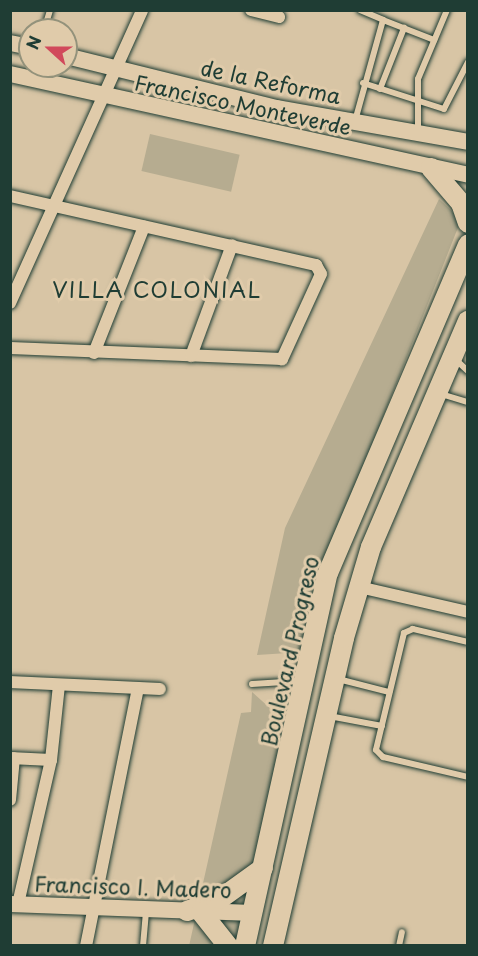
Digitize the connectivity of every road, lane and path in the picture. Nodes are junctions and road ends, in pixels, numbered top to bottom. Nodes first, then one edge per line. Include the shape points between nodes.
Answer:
1 (142, 10) edge
2 (251, 10) edge
3 (360, 10) edge
4 (447, 10) edge
5 (279, 17) dead end
6 (383, 20) junction
7 (404, 28) junction
8 (434, 40) junction
9 (78, 59) edge
10 (468, 62) edge
11 (116, 69) junction
12 (10, 74) edge
13 (363, 82) junction
14 (380, 88) junction
15 (102, 96) junction
16 (418, 102) junction
17 (354, 122) junction
18 (418, 133) junction
19 (468, 142) edge
20 (431, 168) junction
21 (468, 175) edge
22 (10, 196) edge
23 (53, 206) junction
24 (468, 223) edge
25 (144, 227) junction
26 (232, 245) junction
27 (468, 245) edge
28 (17, 273) edge
29 (10, 303) edge
30 (468, 321) edge
31 (459, 347) edge
32 (10, 348) edge
33 (94, 353) junction
34 (191, 356) junction
35 (468, 371) edge
36 (435, 392) junction
37 (468, 402) edge
38 (359, 587) junction
39 (468, 612) edge
40 (468, 642) edge
41 (334, 678) junction
42 (303, 680) junction
43 (10, 682) edge
44 (252, 684) dead end
45 (59, 685) junction
46 (138, 688) junction
47 (160, 689) dead end
48 (389, 692) junction
49 (326, 715) junction
50 (382, 726) junction
51 (12, 758) edge
52 (51, 760) junction
53 (468, 777) edge
54 (10, 800) edge
55 (263, 868) junction
56 (284, 891) junction
57 (14, 904) edge
58 (93, 908) junction
59 (146, 910) junction
60 (194, 911) junction
61 (253, 912) junction
62 (402, 932) dead end
63 (86, 945) edge
64 (143, 945) edge
65 (228, 945) edge
66 (245, 945) edge
67 (271, 945) edge
68 (399, 945) edge

1 - 11 street
2 - 5 street
3 - 6 lane
4 - 8 lane
6 - 7 lane
6 - 13 lane
7 - 8 lane
7 - 14 lane
8 - 16 lane via 418,79
9 - 11 street, de la Reforma
10 - 16 lane via 445,108
11 - 15 street
11 - 17 street, de la Reforma
12 - 15 street, Francisco Monteverde
13 - 14 lane
13 - 17 lane
14 - 16 lane
15 - 20 street, Francisco Monteverde
15 - 23 street
16 - 18 lane
17 - 18 street, de la Reforma
18 - 19 street, de la Reforma
20 - 21 street, Francisco Monteverde
20 - 24 main road via 460,202
22 - 23 street
23 - 25 street
23 - 28 street
25 - 26 street
25 - 33 street
26 - 34 street
26 - 34 street via 320,268 286,357
27 - 42 main road, Boulevard Progreso via 340,539
28 - 29 street
30 - 31 main road
31 - 35 lane
31 - 36 main road
32 - 33 street
33 - 34 street
36 - 37 lane
36 - 38 main road
38 - 39 street
38 - 41 main road
40 - 48 lane via 406,630
41 - 48 lane
41 - 49 main road
42 - 44 lane
42 - 55 main road, Boulevard Progreso
43 - 45 street
45 - 46 street
45 - 52 street
46 - 47 street
46 - 58 street
48 - 50 lane
49 - 50 lane
49 - 56 main road
50 - 53 lane via 379,756
51 - 52 street
51 - 54 street
52 - 57 street
55 - 60 main road via 228,895
55 - 61 main road, Boulevard Progreso
56 - 61 main road
56 - 67 main road
57 - 58 street, Francisco I. Madero
58 - 59 street, Francisco I. Madero
58 - 63 street
59 - 60 street, Francisco I. Madero
59 - 64 lane
60 - 61 street, Francisco I. Madero
60 - 65 main road
61 - 66 main road, Boulevard Progreso
61 - 67 main road
62 - 68 lane

